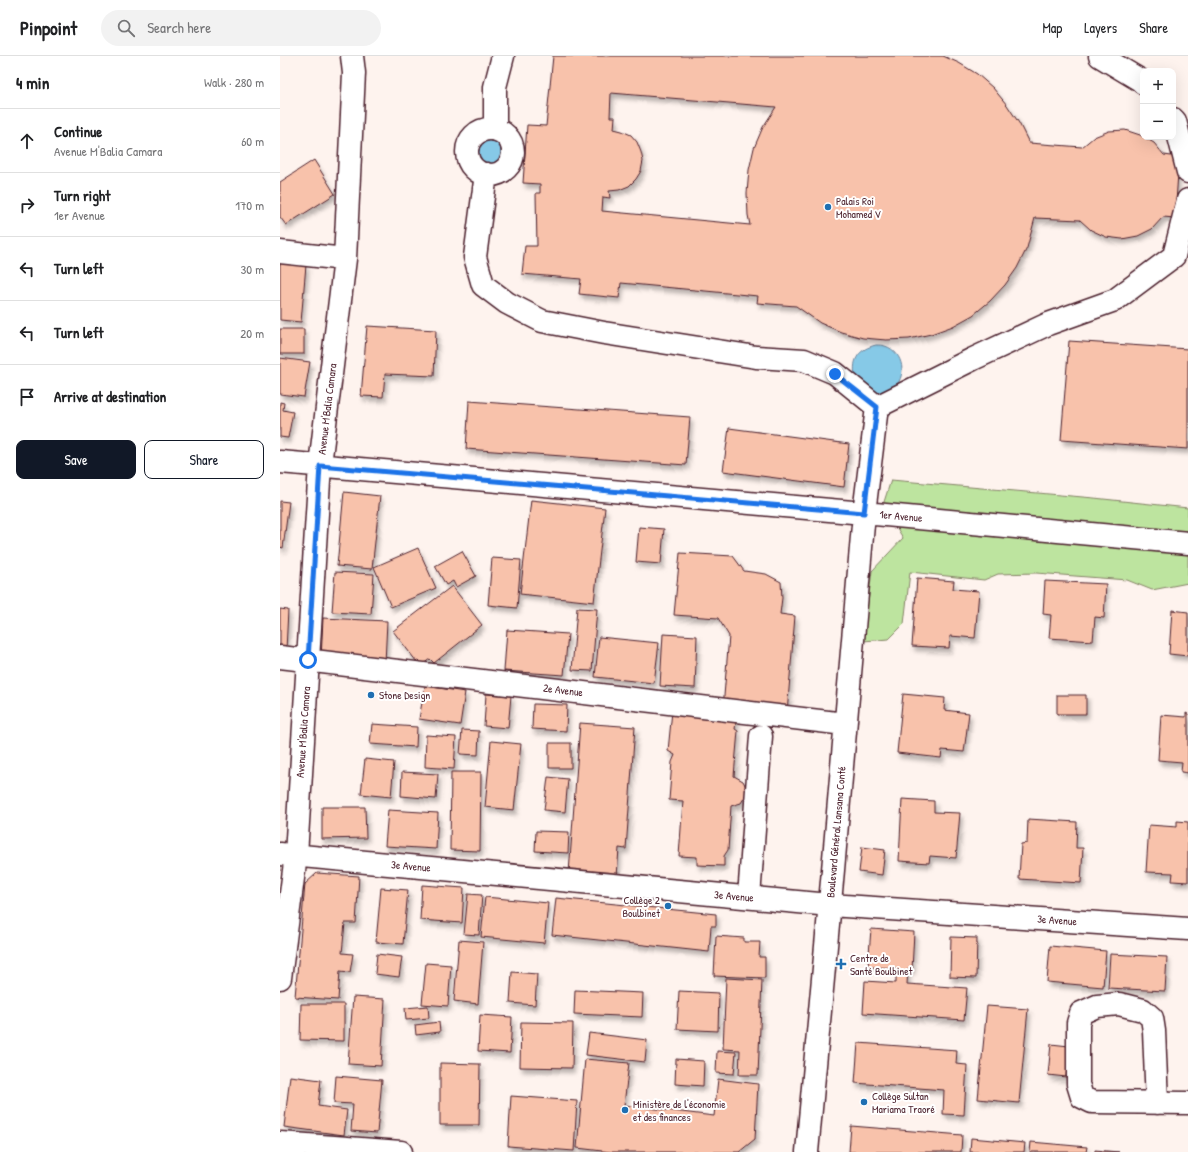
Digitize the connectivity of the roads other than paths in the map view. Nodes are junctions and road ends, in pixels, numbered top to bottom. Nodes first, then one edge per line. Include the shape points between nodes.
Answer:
1 (352, 56) edge
2 (503, 56) edge
3 (1100, 56) edge
4 (1140, 80) edge
5 (1176, 125) edge
6 (495, 129) junction
7 (1188, 172) edge
8 (486, 174) junction
9 (1188, 200) edge
10 (280, 252) edge
11 (346, 259) junction
12 (877, 407) junction
13 (280, 462) edge
14 (320, 466) junction
15 (864, 513) junction
16 (1188, 543) edge
17 (280, 657) edge
18 (308, 660) junction
19 (845, 724) junction
20 (761, 736) dead end
21 (288, 854) edge
22 (749, 897) junction
23 (830, 905) junction
24 (1188, 929) edge
25 (280, 978) edge
26 (1157, 1102) junction
27 (1188, 1103) edge
28 (280, 1143) edge
29 (401, 1152) edge
30 (807, 1152) edge

1 - 11 street, Avenue M'Balia Camara via 354,73
2 - 6 street via 495,87
3 - 4 street
5 - 7 street
6 - 8 street via 508,138 514,152 508,167 502,172
6 - 8 street via 479,132 473,137 467,151 472,166
8 - 12 street via 475,257 483,285 507,303 542,321 604,333 756,357 804,360 835,374
9 - 12 street via 1174,256 1115,300 1048,324
10 - 11 street
11 - 14 street, Avenue M'Balia Camara
12 - 15 street, Boulevard Général Lansana Conté
13 - 14 street, 1er Avenue
14 - 15 street, 1er Avenue
14 - 18 street, Avenue M'Balia Camara
15 - 16 street, 1er Avenue
15 - 19 street, Boulevard Général Lansana Conté
17 - 18 street, 2e Avenue
18 - 19 street, 2e Avenue
18 - 21 street, Avenue M'Balia Camara
19 - 23 street, Boulevard Général Lansana Conté
20 - 22 street
21 - 22 street, 3e Avenue
21 - 25 street, Avenue M'Balia Camara
22 - 23 street, 3e Avenue
23 - 24 street, 3e Avenue
23 - 30 street, Boulevard Général Lansana Conté
26 - 26 street via 1092,1102 1082,1097 1078,1084 1078,1023 1081,1013 1097,1006 1119,1004 1144,1010 1152,1018
26 - 27 street
28 - 29 street

